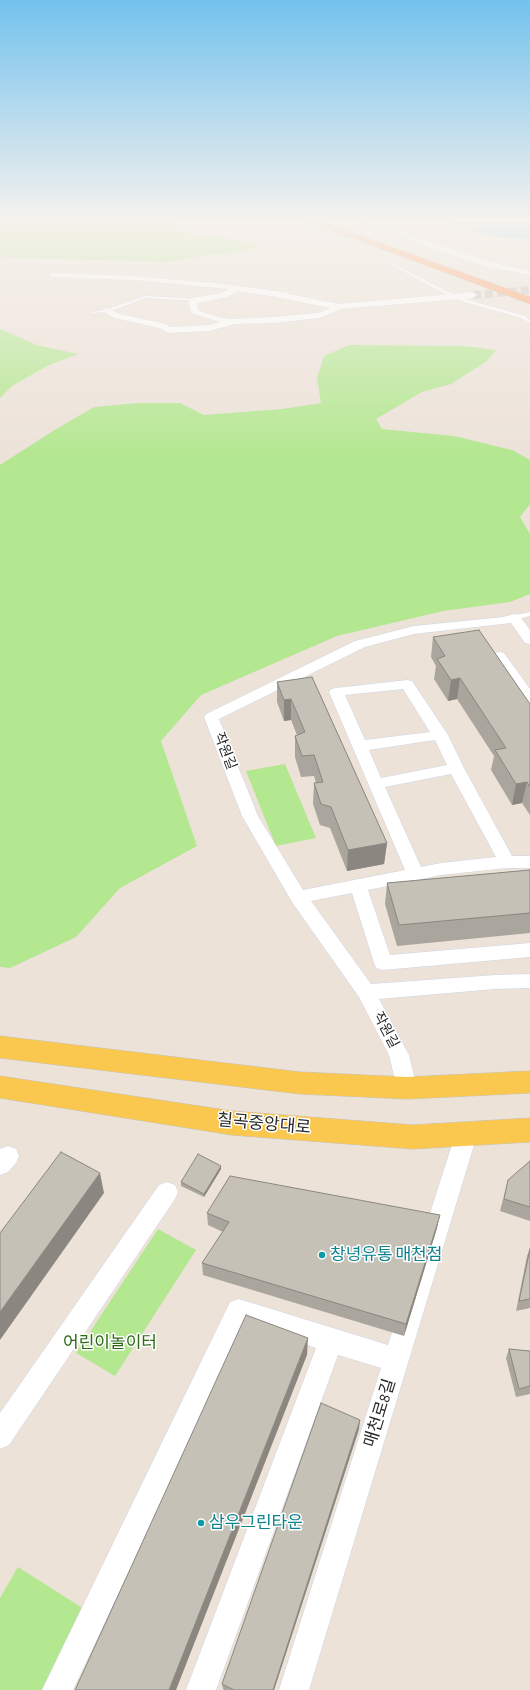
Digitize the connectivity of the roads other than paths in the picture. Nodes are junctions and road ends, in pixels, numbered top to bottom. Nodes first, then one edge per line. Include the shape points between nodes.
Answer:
1 (139, 300) edge
2 (194, 300) edge
3 (197, 300) joint
4 (304, 300) edge
5 (432, 300) edge
6 (462, 300) edge
7 (339, 307) junction
8 (106, 310) junction
9 (93, 312) dead end
10 (234, 321) junction
11 (530, 322) edge
12 (530, 614) edge
13 (514, 618) junction
14 (530, 640) edge
15 (499, 656) edge
16 (530, 699) edge
17 (440, 735) junction
18 (360, 746) junction
19 (456, 768) junction
20 (376, 784) junction
21 (507, 862) junction
22 (530, 862) edge
23 (415, 874) junction
24 (358, 885) junction
25 (298, 897) junction
26 (530, 950) edge
27 (530, 981) edge
28 (366, 992) junction
29 (0, 1047) edge
30 (530, 1082) edge
31 (0, 1087) edge
32 (407, 1088) junction
33 (530, 1130) edge
34 (466, 1135) junction
35 (168, 1192) dead end
36 (331, 1340) junction
37 (396, 1360) junction
38 (0, 1436) edge
39 (57, 1690) edge
40 (201, 1690) edge
41 (294, 1690) edge

1 - 8 lane
2 - 3 lane
3 - 10 street via 192,300 194,311 215,319
4 - 7 street
5 - 7 street
6 - 11 lane
7 - 10 street via 320,315
8 - 9 lane
8 - 10 street via 116,316 163,326 168,330 210,328
12 - 13 lane
13 - 14 street
13 - 25 street, 작원길 via 414,630 360,644 211,716 250,816
15 - 16 street
17 - 18 street
17 - 18 street via 406,684 336,692
17 - 19 street
18 - 20 street
19 - 20 street
19 - 21 street
20 - 23 street
21 - 22 street
21 - 23 street
23 - 24 street
24 - 25 street
24 - 26 street via 383,963
25 - 28 street, 작원길
27 - 28 street
28 - 32 street, 작원길 via 399,1055
29 - 32 main road via 300,1082
30 - 32 main road
31 - 34 main road, 칠곡중앙대로 via 232,1123 413,1137
33 - 34 main road, 칠곡중앙대로
34 - 37 street, 매천로8길
35 - 38 street
36 - 37 street
36 - 39 street via 239,1311
36 - 40 street
37 - 41 street, 매천로8길

